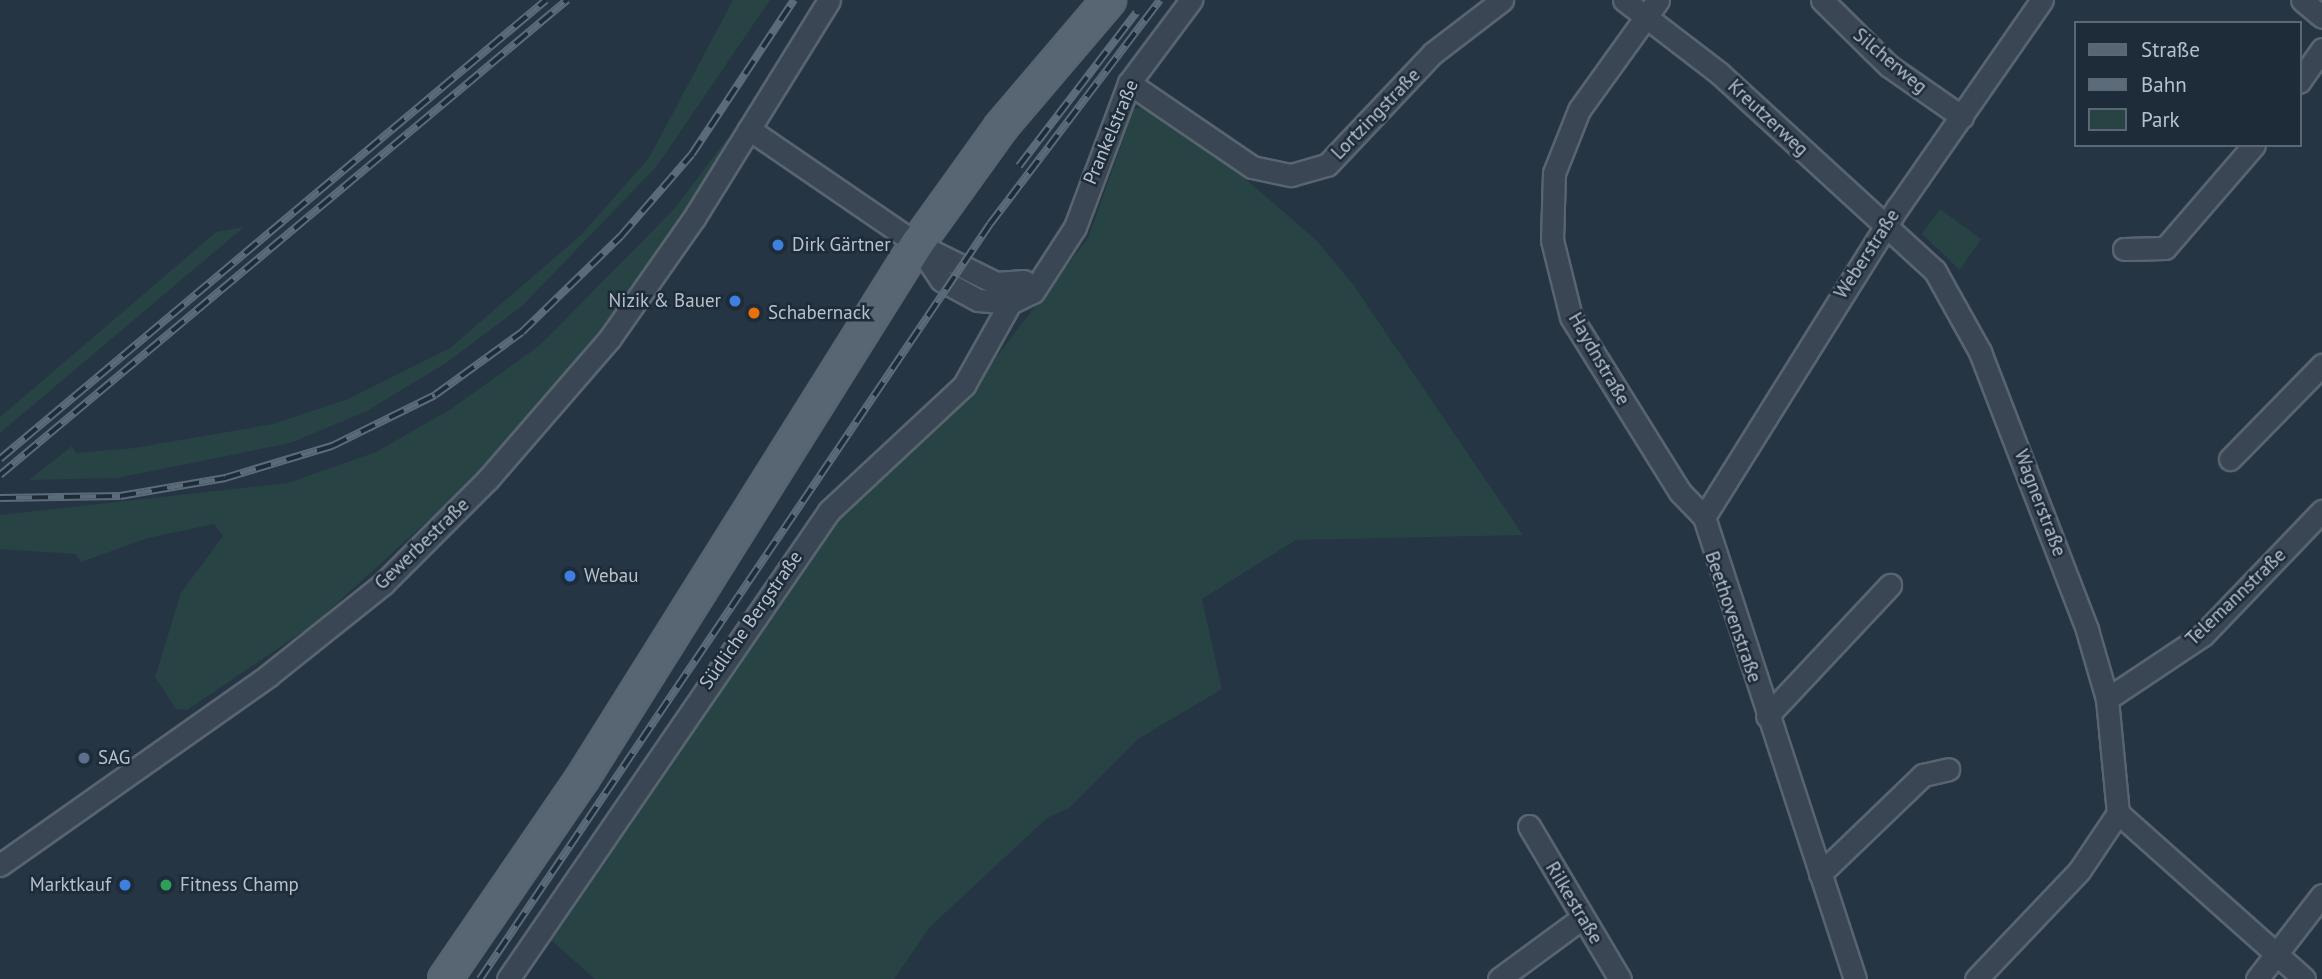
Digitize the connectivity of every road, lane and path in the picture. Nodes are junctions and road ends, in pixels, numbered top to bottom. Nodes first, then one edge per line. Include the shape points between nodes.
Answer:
1 (829, 0) edge
2 (1110, 0) edge
3 (1191, 0) edge
4 (1502, 0) edge
5 (1624, 0) edge
6 (1822, 0) edge
7 (2302, 0) edge
8 (2033, 3) edge
9 (1652, 8) edge
10 (2322, 17) edge
11 (2322, 49) edge
12 (2301, 79) edge
13 (1129, 83) junction
14 (1962, 117) junction
15 (749, 129) junction
16 (2252, 147) edge
17 (1885, 227) junction
18 (917, 244) junction
19 (2124, 249) dead end
20 (1011, 293) junction
21 (2322, 365) edge
22 (2230, 459) dead end
23 (2322, 511) edge
24 (1704, 517) junction
25 (1890, 585) dead end
26 (2107, 699) junction
27 (1767, 716) junction
28 (1948, 769) dead end
29 (2118, 813) junction
30 (1529, 826) dead end
31 (0, 866) edge
32 (1821, 874) junction
33 (2322, 895) edge
34 (1582, 918) junction
35 (2276, 956) junction
36 (445, 979) edge
37 (508, 979) edge
38 (1499, 979) edge
39 (1620, 979) edge
40 (1855, 979) edge
41 (1976, 979) edge
42 (2257, 979) edge
43 (2304, 979) edge

1 - 15 street, Gewerbestraße
2 - 18 main road via 1001,127
3 - 13 street, Prankelstraße
4 - 13 street, Lortzingstraße via 1433,53 1327,165 1291,175 1252,167
5 - 9 street
6 - 14 street, Silcherweg via 1889,66
7 - 10 street
8 - 14 street, Weberstraße
9 - 17 street, Kreutzerweg
9 - 24 street, Haydnstraße via 1578,110 1554,173 1552,240 1572,317 1680,492
11 - 12 street
13 - 20 street, Prankelstraße via 1075,227 1049,275
14 - 17 street, Weberstraße
15 - 18 street
15 - 31 street, Gewerbestraße via 586,369 412,555 270,675
16 - 19 street via 2165,248
17 - 24 street, Weberstraße
17 - 26 street, Wagnerstraße via 1935,271 1980,352 2087,630
18 - 20 street, Prankelstraße
18 - 36 main road via 582,779
20 - 37 street, Südliche Bergstraße via 964,386 829,511 805,543
21 - 22 street
23 - 26 street, Telemannstraße via 2203,635
24 - 27 street, Beethovenstraße
25 - 27 street, Beethovenstraße
26 - 29 street, Wagnerstraße
27 - 32 street, Beethovenstraße
28 - 32 street via 1923,775
29 - 35 street
29 - 41 street via 2079,871
30 - 34 street, Rilkestraße
32 - 40 street, Beethovenstraße
33 - 35 street
34 - 38 street
34 - 39 street, Rilkestraße
35 - 42 street
35 - 43 street

